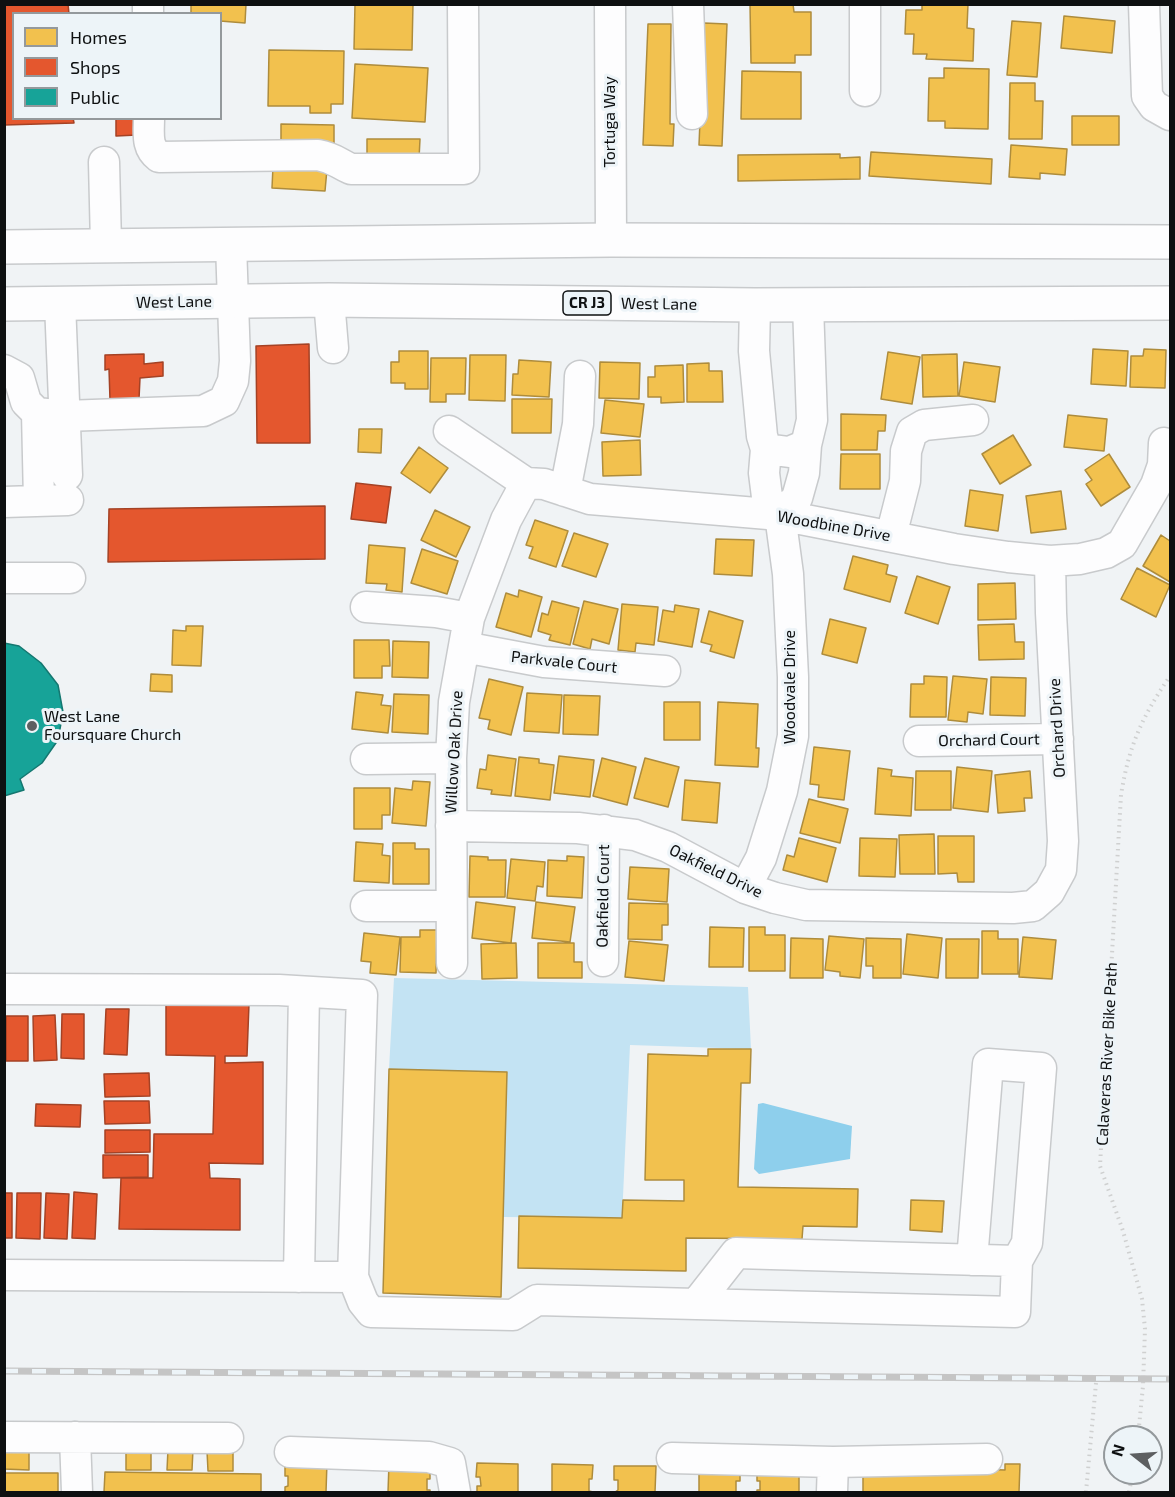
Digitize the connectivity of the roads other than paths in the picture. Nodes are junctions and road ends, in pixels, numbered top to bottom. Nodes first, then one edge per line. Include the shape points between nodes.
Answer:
1 (463, 4) edge
2 (610, 4) edge
3 (688, 4) edge
4 (865, 4) edge
5 (1144, 4) edge
6 (865, 91) dead end
7 (692, 114) dead end
8 (1170, 115) edge
9 (149, 120) edge
10 (104, 162) dead end
11 (611, 240) junction
12 (1170, 242) edge
13 (231, 244) junction
14 (106, 245) junction
15 (4, 247) edge
16 (329, 300) junction
17 (232, 301) junction
18 (60, 303) junction
19 (1170, 303) edge
20 (4, 304) edge
21 (808, 304) junction
22 (755, 305) junction
23 (333, 348) dead end
24 (4, 370) edge
25 (580, 376) dead end
26 (51, 415) junction
27 (973, 420) dead end
28 (449, 431) dead end
29 (1164, 443) dead end
30 (806, 445) junction
31 (766, 450) junction
32 (526, 483) junction
33 (565, 491) junction
34 (4, 502) edge
35 (780, 514) junction
36 (891, 536) junction
37 (1050, 561) junction
38 (4, 578) edge
39 (70, 578) dead end
40 (366, 607) dead end
41 (469, 618) junction
42 (464, 647) junction
43 (665, 671) dead end
44 (1058, 739) junction
45 (919, 741) dead end
46 (451, 758) junction
47 (366, 759) dead end
48 (451, 826) junction
49 (604, 830) junction
50 (745, 888) junction
51 (1049, 892) joint
52 (366, 906) dead end
53 (450, 906) junction
54 (603, 961) dead end
55 (452, 963) dead end
56 (4, 989) edge
57 (304, 992) junction
58 (972, 1260) junction
59 (1017, 1261) junction
60 (4, 1275) edge
61 (299, 1277) junction
62 (353, 1277) junction
63 (696, 1304) junction
64 (4, 1437) edge
65 (75, 1437) junction
66 (228, 1437) dead end
67 (290, 1452) dead end
68 (672, 1458) dead end
69 (987, 1459) dead end
70 (833, 1462) junction
71 (77, 1492) edge
72 (455, 1492) edge
73 (832, 1492) edge

1 - 9 street via 464,169 351,169 333,157 318,155 159,157 149,144
2 - 11 street, Tortuga Way
3 - 7 street
4 - 6 street
5 - 8 street via 1148,96 1154,106
10 - 14 street
11 - 12 main road
11 - 13 main road
13 - 14 main road
13 - 17 street
14 - 15 main road
16 - 17 main road, West Lane / CR J3
16 - 22 main road, West Lane / CR J3
16 - 23 street
17 - 18 main road, West Lane / CR J3
17 - 26 street via 235,361 233,381 224,401 203,411
18 - 20 main road, West Lane / CR J3
18 - 26 street
19 - 21 main road, West Lane / CR J3
21 - 22 main road, West Lane / CR J3
21 - 30 street via 812,420
22 - 31 street, Woodvale Drive via 754,351
24 - 26 street via 20,378 26,402
25 - 33 street via 578,424
26 - 34 street via 58,492
27 - 36 street via 924,425 912,432
28 - 32 street, Woodbine Drive
29 - 37 street, Woodbine Drive via 1163,465 1156,485 1122,544 1106,553
30 - 31 street via 789,452
30 - 35 street via 797,498
31 - 35 street, Woodvale Drive via 767,497
32 - 33 street, Woodbine Drive
32 - 41 street, Willow Oak Drive via 506,520
33 - 35 street, Woodbine Drive via 619,503
35 - 36 street, Woodbine Drive
35 - 50 street, Woodvale Drive via 788,574 793,736 782,791 761,858
36 - 37 street, Woodbine Drive via 954,549
37 - 44 street, Orchard Drive
38 - 39 street
40 - 41 street
41 - 42 street, Willow Oak Drive
42 - 43 street, Parkvale Court via 544,662
42 - 46 street, Willow Oak Drive via 454,702
44 - 45 street, Orchard Court
44 - 51 street, Orchard Drive via 1063,841 1060,870
46 - 47 street
46 - 48 street, Willow Oak Drive
48 - 49 street, Oakfield Drive
48 - 53 street, Willow Oak Drive
49 - 50 street, Oakfield Drive via 635,835 668,847
49 - 54 street, Oakfield Court
50 - 51 street, Oakfield Drive via 817,906 1012,908 1033,906
52 - 53 street
53 - 55 street, Willow Oak Drive
56 - 57 street
57 - 61 street
57 - 62 street via 362,995
58 - 59 street
58 - 59 street via 988,1065 1041,1068 1027,1243
58 - 63 street via 736,1253
59 - 63 street via 1015,1312
60 - 61 street
61 - 62 street
62 - 63 street via 370,1312 513,1315 537,1300
64 - 65 street
65 - 66 street
65 - 71 street
67 - 72 street via 429,1457 450,1463
68 - 70 street
69 - 70 street
70 - 73 street

